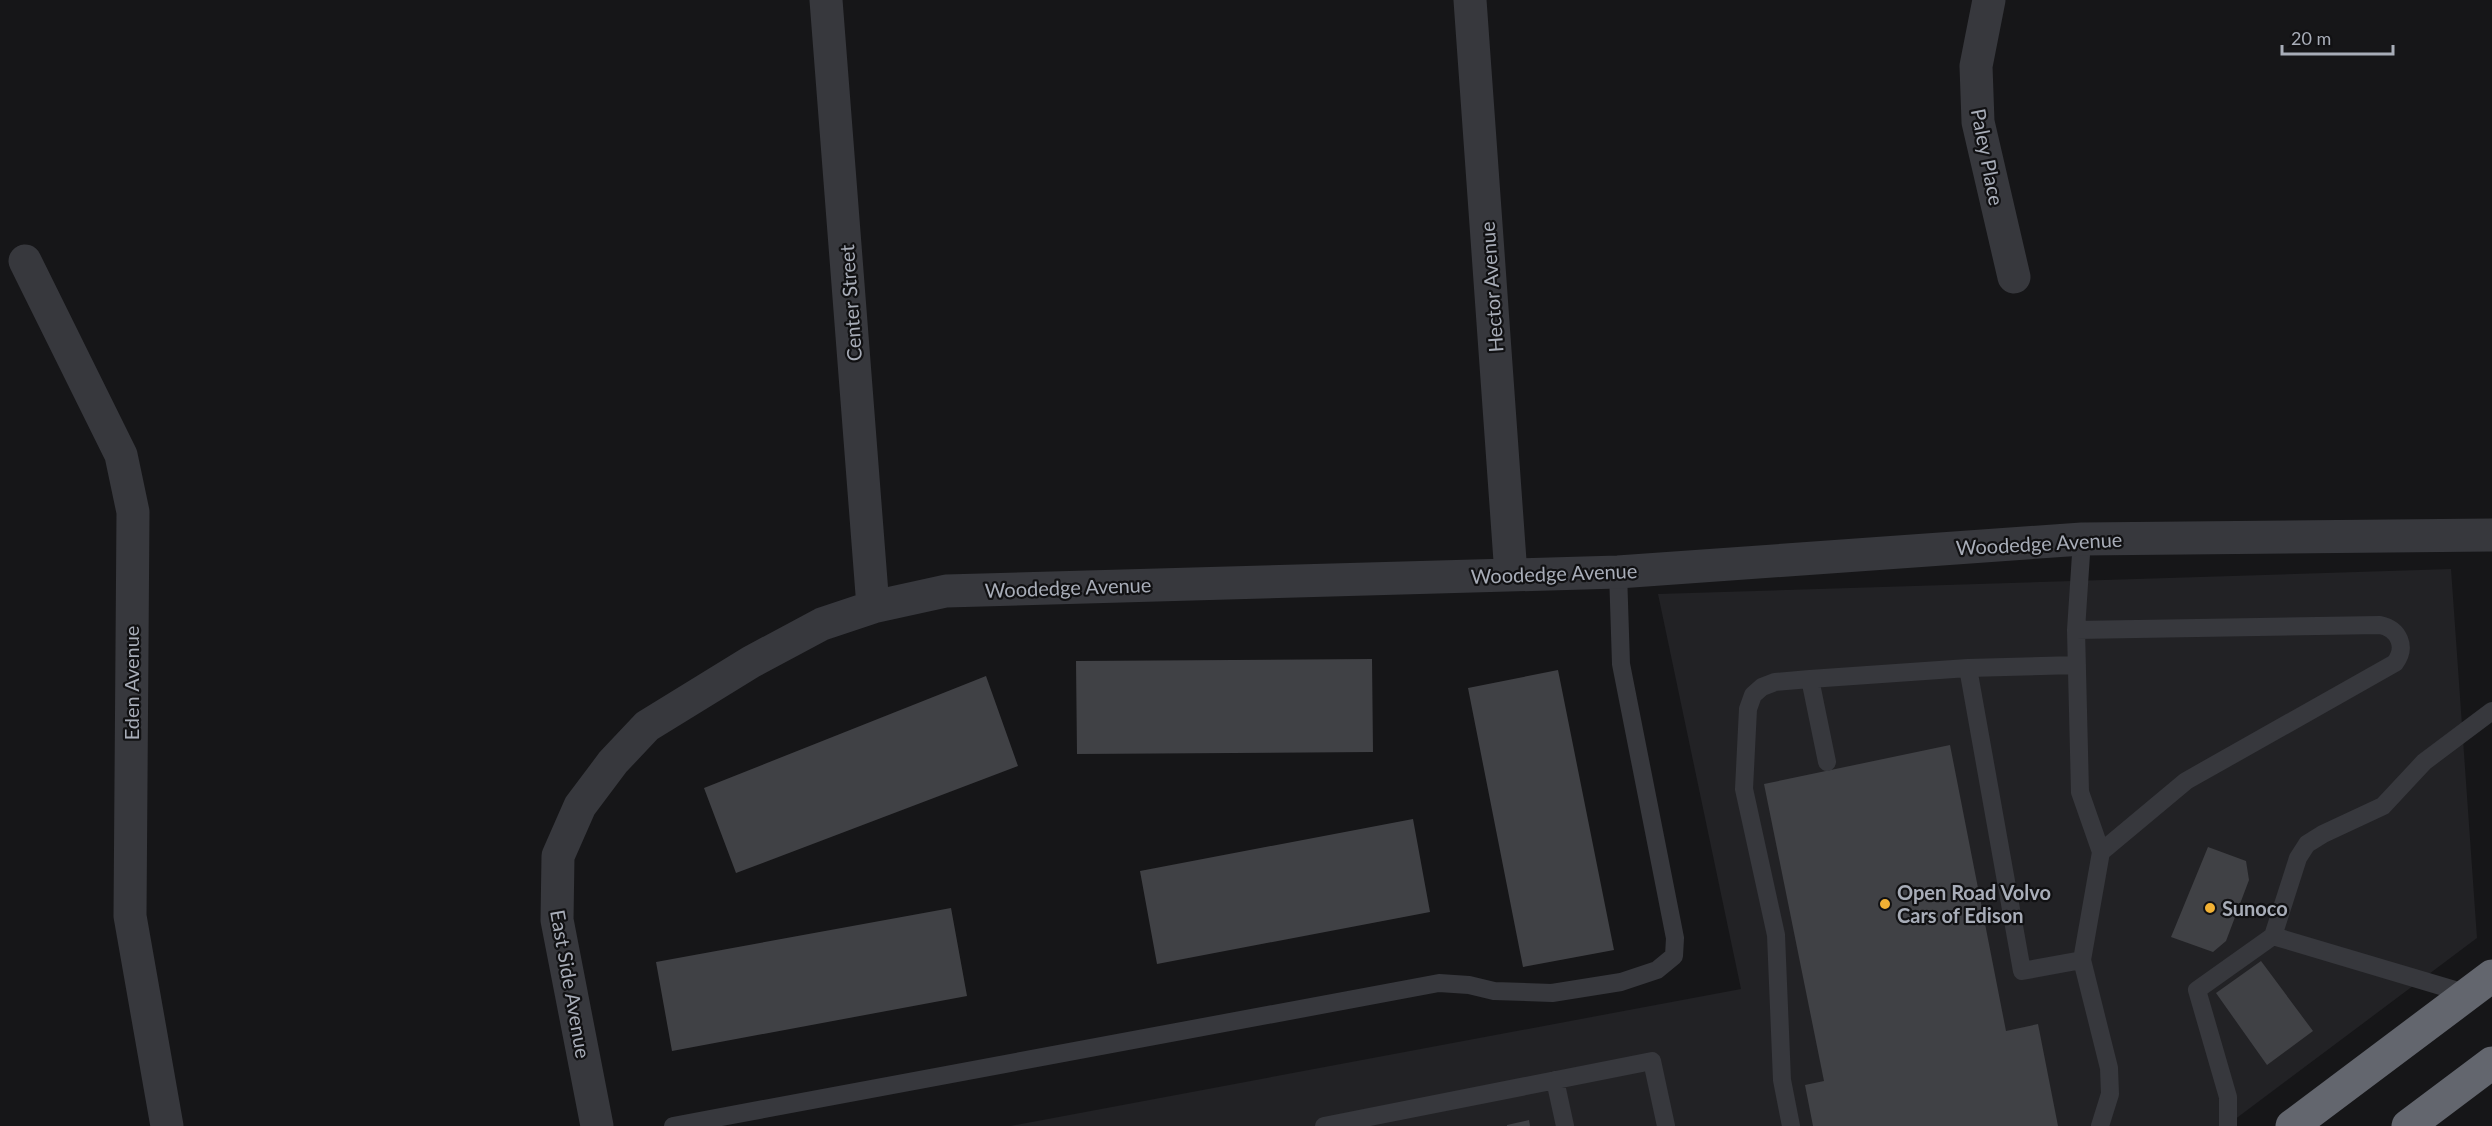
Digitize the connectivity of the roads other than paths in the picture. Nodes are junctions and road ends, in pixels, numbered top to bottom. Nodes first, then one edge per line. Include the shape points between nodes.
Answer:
1 (826, 0) edge
2 (1470, 0) edge
3 (1989, 0) edge
4 (25, 261) dead end
5 (2014, 278) dead end
6 (2492, 535) edge
7 (2082, 539) junction
8 (1618, 572) junction
9 (1511, 575) junction
10 (873, 607) junction
11 (2076, 630) junction
12 (2077, 665) junction
13 (1968, 668) junction
14 (1810, 678) junction
15 (2492, 711) edge
16 (647, 726) joint
17 (1827, 762) dead end
18 (2101, 852) junction
19 (2273, 936) junction
20 (2082, 960) junction
21 (2480, 985) edge
22 (2492, 1063) edge
23 (1555, 1080) junction
24 (167, 1126) edge
25 (597, 1126) edge
26 (672, 1126) edge
27 (1324, 1126) edge
28 (1565, 1126) edge
29 (1666, 1126) edge
30 (1791, 1126) edge
31 (2100, 1126) edge
32 (2228, 1126) edge
33 (2292, 1126) edge
34 (2408, 1126) edge

1 - 10 street, Center Street
2 - 9 street, Hector Avenue
3 - 5 street, Paley Place via 1976,66 1978,122
4 - 24 street, Eden Avenue via 121,455 133,513 130,916
6 - 7 street, Woodedge Avenue
7 - 8 street, Woodedge Avenue
7 - 11 lane
8 - 9 street, Woodedge Avenue
8 - 26 lane via 1621,664 1676,938 1674,956 1658,970 1620,982 1552,993 1494,991 1439,983
9 - 10 street, Woodedge Avenue via 946,591
10 - 16 street, Woodedge Avenue via 822,624
11 - 12 lane
11 - 18 lane via 2380,625 2394,630 2400,640 2395,663 2186,782
12 - 13 lane
12 - 18 lane via 2079,792
13 - 14 lane
13 - 20 lane via 2022,971
14 - 17 lane
14 - 30 lane via 1775,682 1753,695 1748,708 1744,789 1776,936 1782,1080
15 - 19 lane via 2424,762 2383,806 2307,844 2298,858
16 - 25 street, East Side Avenue via 580,806 558,856 557,920
18 - 20 lane
19 - 21 lane
19 - 32 lane via 2197,990 2228,1097
20 - 31 lane via 2109,1068 2110,1094
21 - 33 highway
22 - 34 highway
23 - 27 lane
23 - 28 lane
23 - 29 lane via 1652,1061

